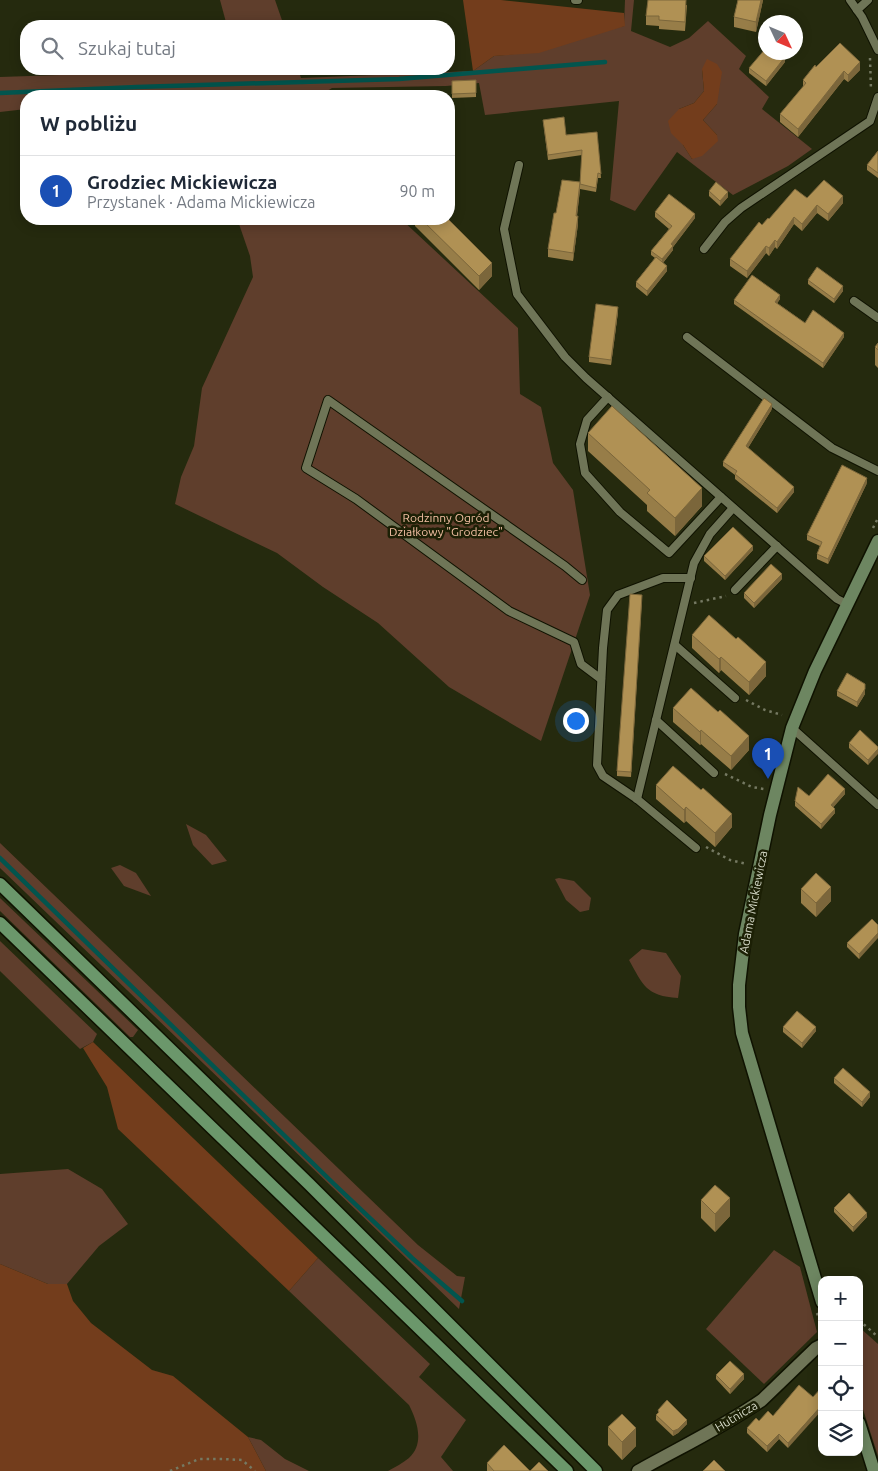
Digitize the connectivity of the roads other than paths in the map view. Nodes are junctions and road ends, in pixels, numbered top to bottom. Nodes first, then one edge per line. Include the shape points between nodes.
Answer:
1 (850, 0) edge
2 (868, 0) edge
3 (857, 10) junction
4 (878, 50) edge
5 (874, 95) edge
6 (870, 121) junction
7 (878, 126) edge
8 (519, 165) dead end
9 (704, 249) dead end
10 (854, 301) dead end
11 (878, 318) edge
12 (687, 337) dead end
13 (608, 397) junction
14 (878, 471) edge
15 (722, 497) junction
16 (733, 508) junction
17 (874, 538) edge
18 (777, 546) junction
19 (691, 578) junction
20 (582, 580) dead end
21 (735, 590) road end
22 (847, 604) junction
23 (675, 645) junction
24 (601, 679) junction
25 (735, 698) dead end
26 (656, 720) junction
27 (789, 722) junction
28 (714, 773) dead end
29 (637, 798) junction
30 (878, 805) edge
31 (696, 848) dead end
32 (0, 884) edge
33 (0, 924) edge
34 (818, 1302) edge
35 (818, 1347) edge
36 (863, 1436) edge
37 (567, 1471) edge
38 (596, 1471) edge
39 (638, 1471) edge
40 (874, 1471) edge

1 - 3 lane
2 - 3 lane
3 - 4 lane
5 - 6 lane
6 - 7 lane
6 - 9 lane via 741,208
8 - 13 lane via 504,229 517,294 565,357
10 - 11 lane
12 - 14 lane via 832,448
13 - 15 lane
13 - 15 lane via 587,420 580,444 585,473 620,512 668,552
15 - 16 lane
16 - 18 lane
16 - 19 lane via 710,534 694,563
17 - 22 street, Adama Mickiewicza
18 - 21 lane
18 - 22 lane via 837,599
19 - 23 lane
19 - 24 lane via 663,578 618,595 607,610
20 - 24 lane via 328,400 306,468 356,499 509,611 574,642 582,664
22 - 27 street, Adama Mickiewicza
23 - 25 lane
23 - 26 lane
24 - 29 lane via 597,765 603,776
26 - 28 lane
26 - 29 lane
27 - 30 lane
27 - 34 street, Adama Mickiewicza via 745,934 739,1007 742,1033
29 - 31 lane
32 - 38 main road via 309,1184
33 - 37 main road
35 - 39 street, Hutnicza via 762,1400 736,1418
36 - 40 street

